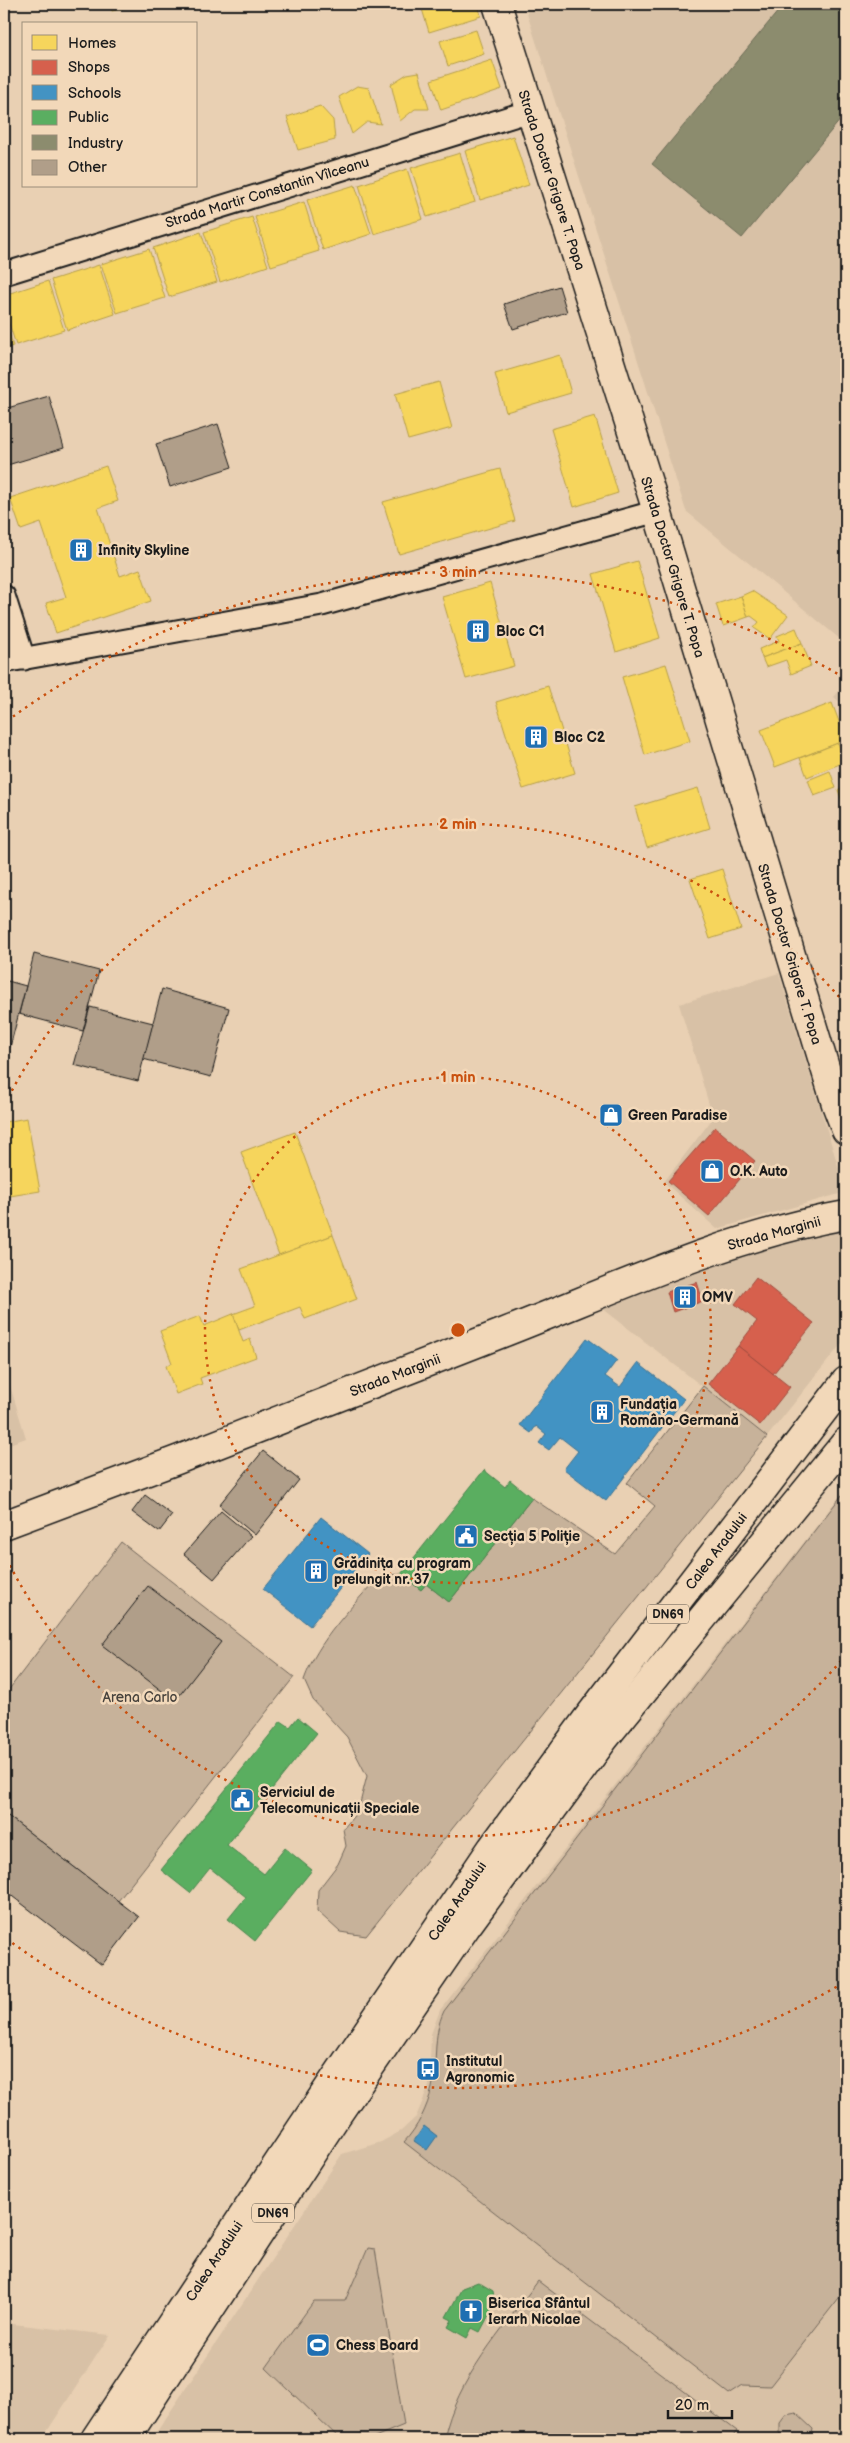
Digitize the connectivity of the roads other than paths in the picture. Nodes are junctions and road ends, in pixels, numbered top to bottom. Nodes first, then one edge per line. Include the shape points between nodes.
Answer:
1 (497, 4) edge
2 (530, 111) junction
3 (4, 274) edge
4 (657, 512) junction
5 (4, 596) edge
6 (14, 661) edge
7 (846, 1130) edge
8 (846, 1215) edge
9 (846, 1381) edge
10 (846, 1442) edge
11 (4, 1524) edge
12 (95, 2439) edge
13 (125, 2439) edge

1 - 2 main road, Strada Doctor Grigore T. Popa
2 - 3 street, Strada Martir Constantin Vîlceanu
2 - 4 main road, Strada Doctor Grigore T. Popa
4 - 6 street via 322,605
4 - 7 main road, Strada Doctor Grigore T. Popa
5 - 6 street
8 - 11 main road, Strada Marginii via 805,1222 709,1251 184,1458
9 - 12 main road, Calea Aradului / DN69 via 492,1848
10 - 13 main road, Calea Aradului / DN69 via 604,1739 466,1927 335,2118

